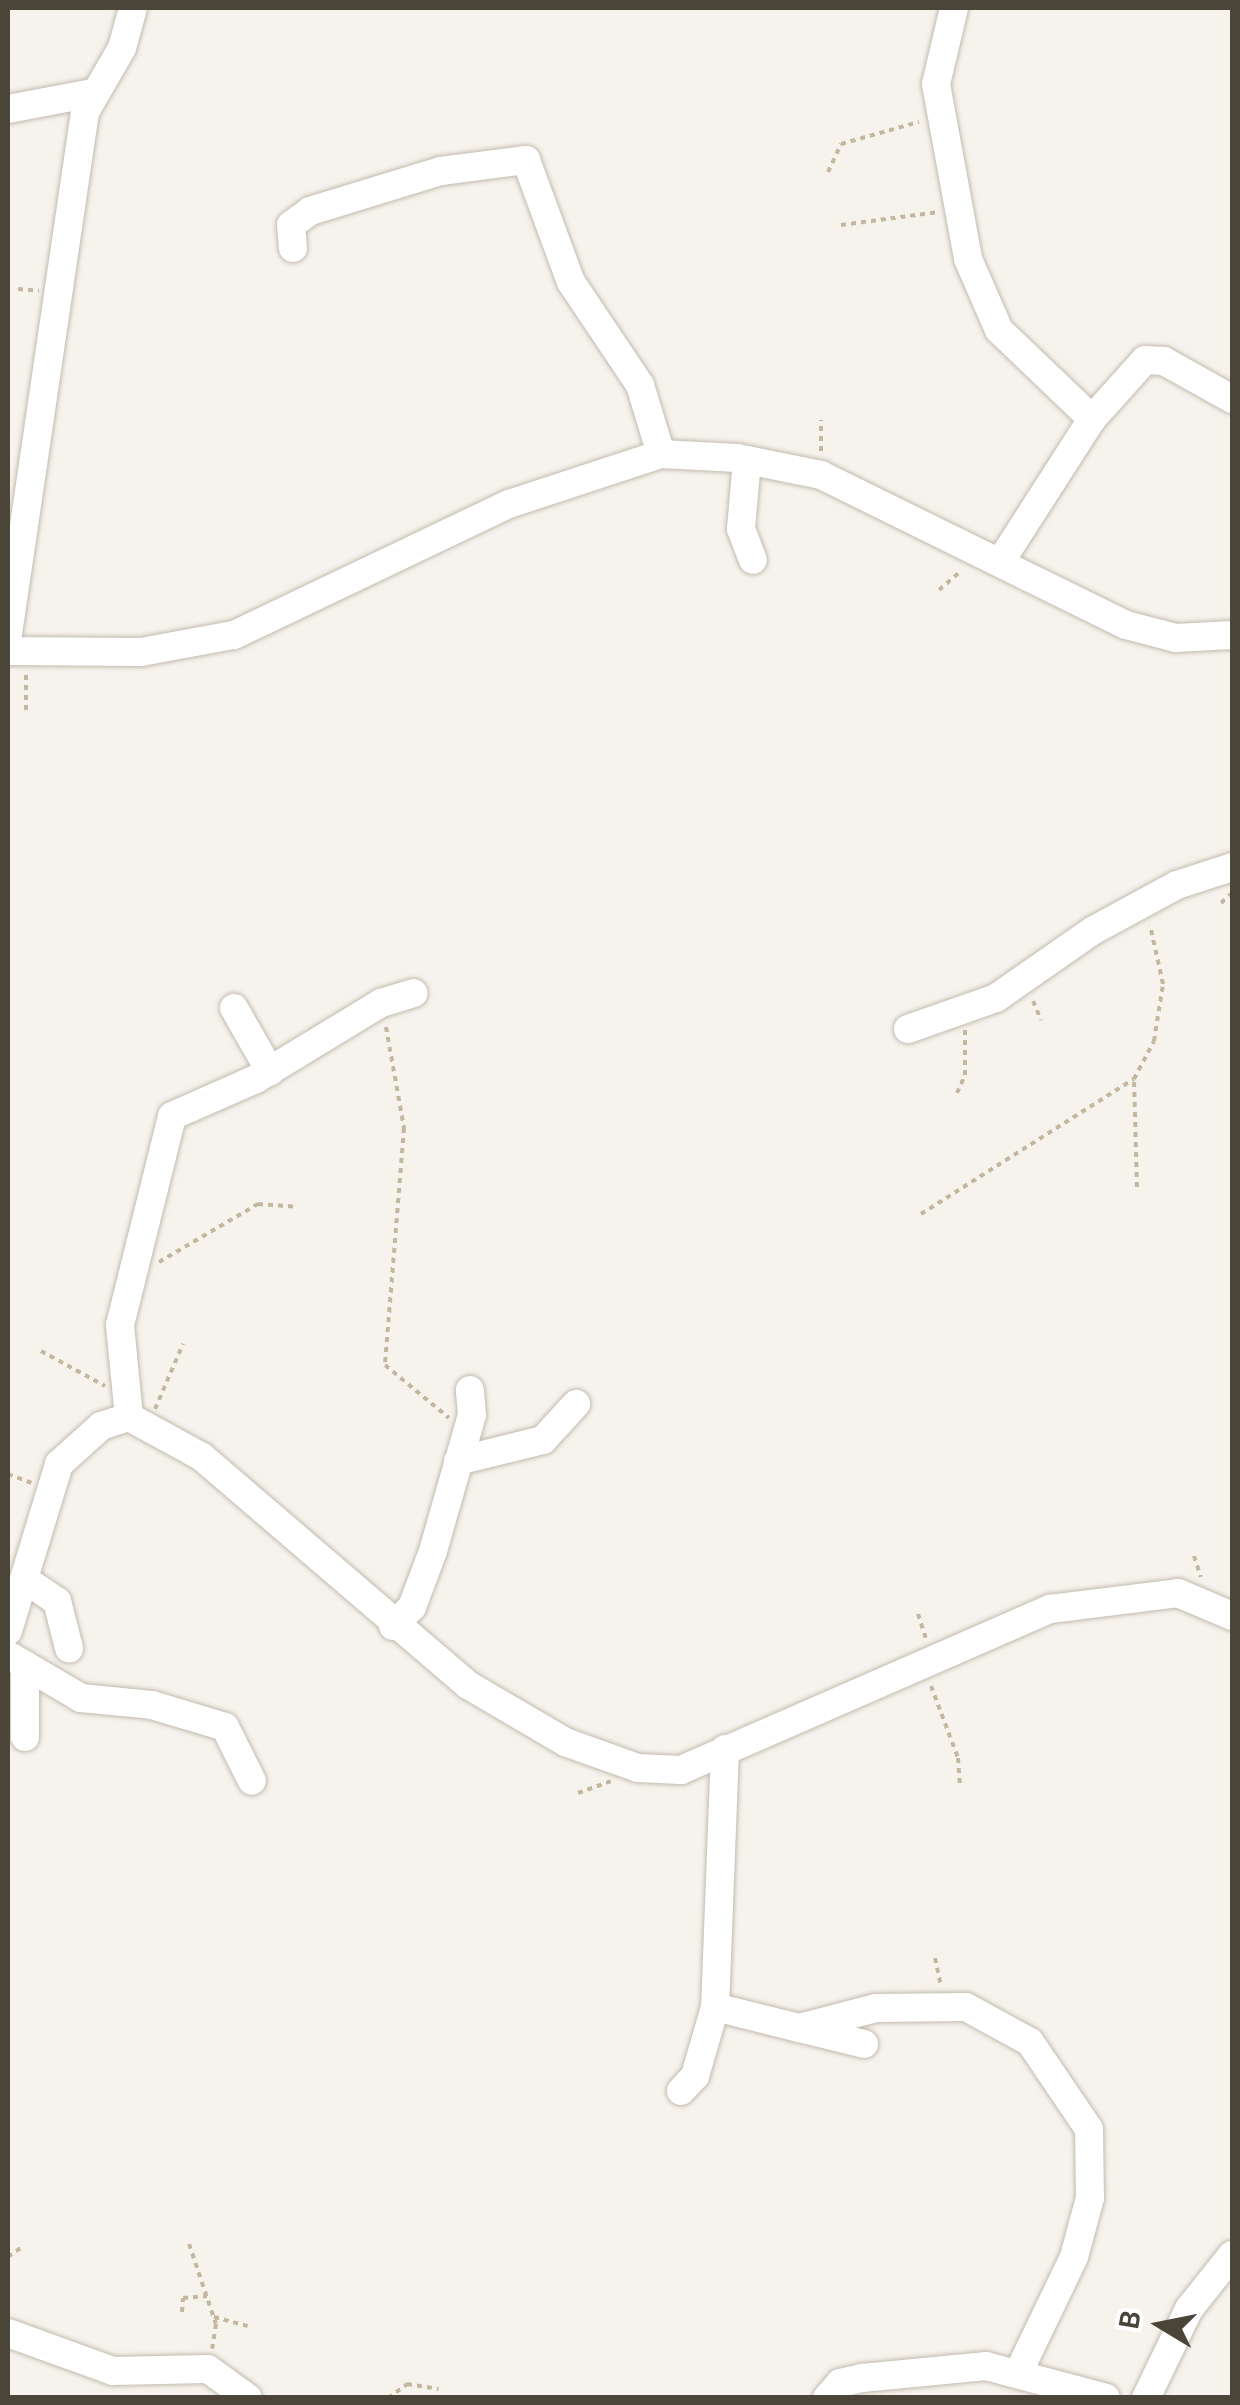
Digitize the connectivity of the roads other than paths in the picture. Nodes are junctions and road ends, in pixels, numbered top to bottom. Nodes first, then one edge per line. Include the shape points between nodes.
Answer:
1 (133, 8) edge
2 (945, 11) edge
3 (92, 93) junction
4 (8, 108) edge
5 (294, 248) dead end
6 (1232, 399) edge
7 (1092, 419) junction
8 (660, 454) junction
9 (747, 460) junction
10 (1002, 558) junction
11 (753, 560) dead end
12 (1232, 635) edge
13 (14, 645) edge
14 (1232, 867) edge
15 (414, 993) dead end
16 (234, 1008) dead end
17 (908, 1029) dead end
18 (270, 1071) junction
19 (470, 1390) dead end
20 (576, 1404) dead end
21 (135, 1412) junction
22 (462, 1448) junction
23 (24, 1579) junction
24 (1232, 1616) edge
25 (393, 1626) junction
26 (8, 1631) edge
27 (69, 1648) dead end
28 (16, 1660) edge
29 (26, 1737) dead end
30 (726, 1749) junction
31 (252, 1781) dead end
32 (715, 2007) junction
33 (799, 2028) junction
34 (864, 2044) dead end
35 (681, 2091) dead end
36 (1232, 2255) edge
37 (8, 2333) edge
38 (1020, 2369) junction
39 (248, 2398) edge
40 (828, 2398) edge
41 (1106, 2398) edge
42 (1146, 2398) edge

1 - 3 street via 122,48
2 - 7 street via 938,116 982,301 999,330
3 - 4 street
3 - 13 street via 66,216
5 - 8 street via 291,225 310,211 441,170 526,160 572,282 640,385
6 - 7 street via 1164,361 1145,360
7 - 10 street
8 - 9 street
8 - 13 street via 509,504 234,635 141,652
9 - 10 street via 820,475
9 - 11 street via 741,519
10 - 12 street via 1126,625 1176,638
14 - 17 street via 1145,903 1024,983
15 - 18 street via 381,1003
16 - 18 street
18 - 21 street via 172,1116 120,1325
19 - 22 street
20 - 22 street via 543,1440
21 - 23 street via 78,1442 47,1489
21 - 25 street via 202,1457
22 - 25 street via 420,1589
23 - 26 street
23 - 27 street via 56,1601
24 - 30 street via 1199,1596 1106,1596 928,1659
25 - 30 street via 468,1686 602,1760 681,1770
28 - 29 street
28 - 31 street via 80,1698 152,1705 225,1728
30 - 32 street
32 - 33 street
32 - 35 street via 695,2076
33 - 34 street
33 - 38 street via 876,2008 966,2007 1030,2042 1089,2129 1094,2162 1082,2228
36 - 42 street via 1189,2309
37 - 39 street via 113,2371 208,2369
38 - 40 street via 862,2378 840,2383
38 - 41 street

